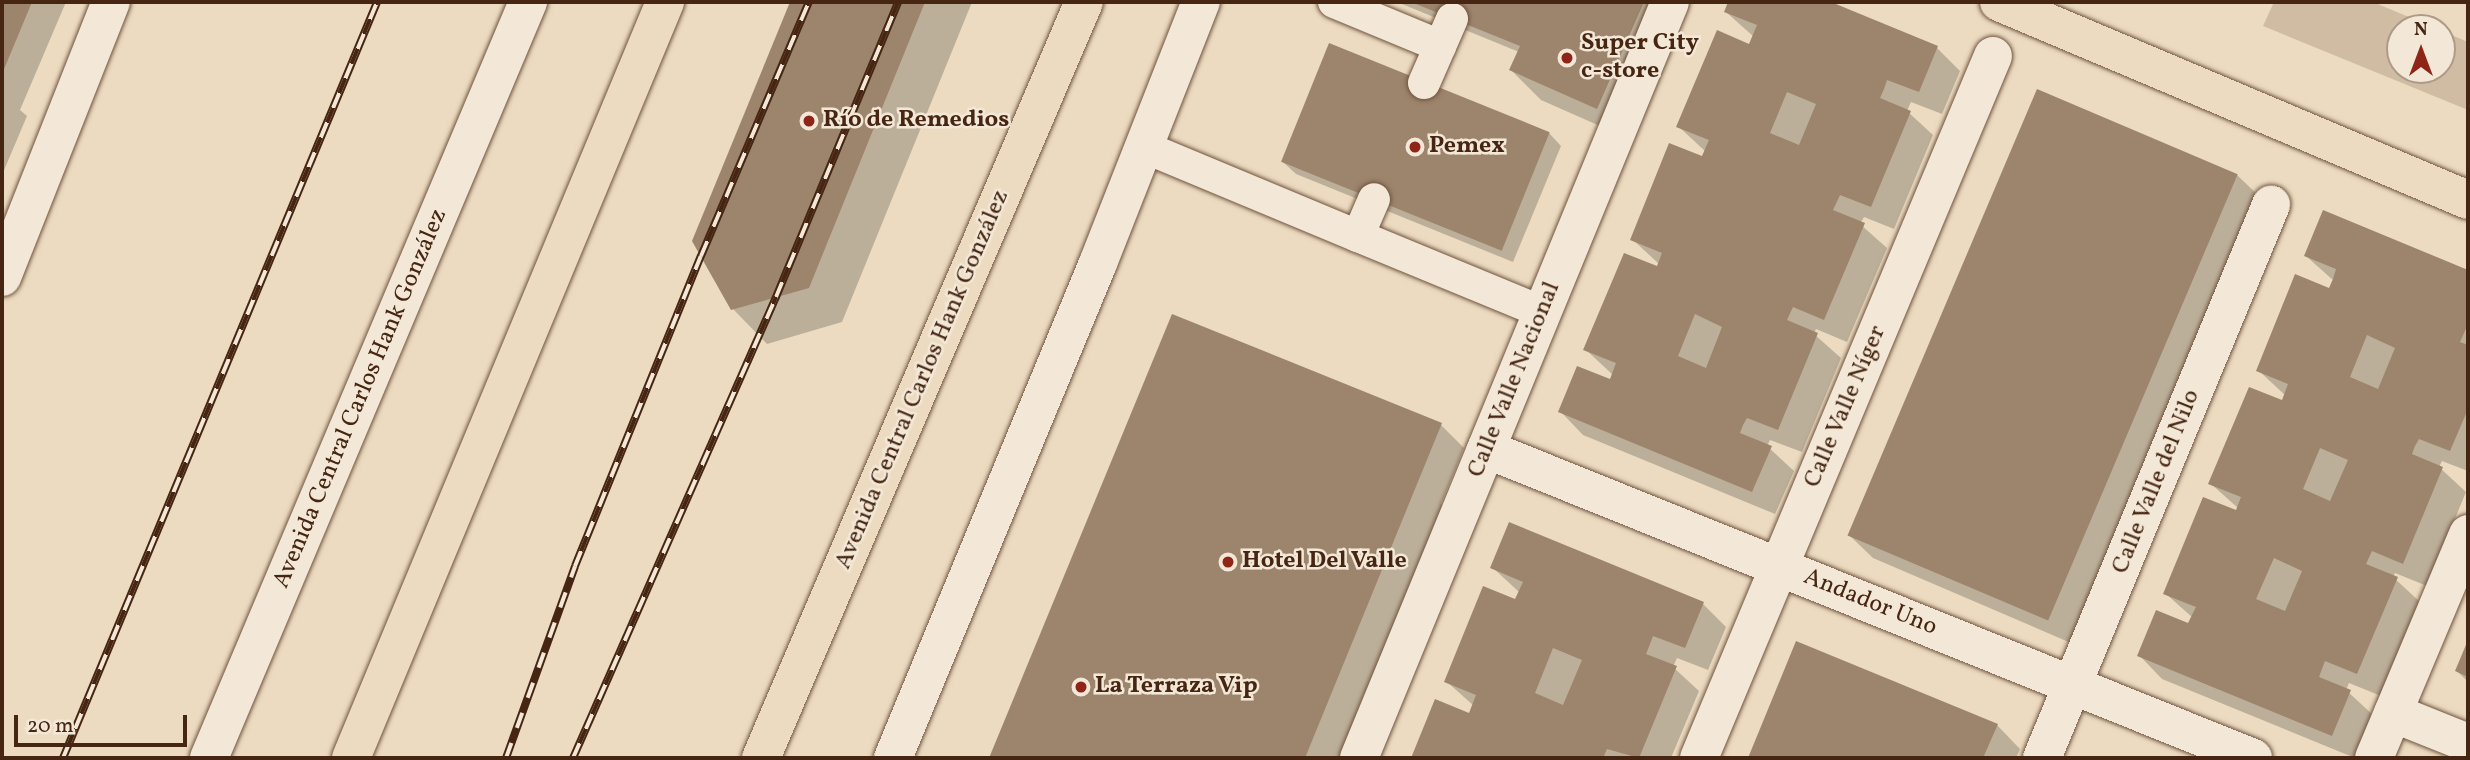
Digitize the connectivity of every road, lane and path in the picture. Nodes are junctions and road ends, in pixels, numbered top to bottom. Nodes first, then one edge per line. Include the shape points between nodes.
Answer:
1 (111, 2) edge
2 (528, 2) edge
3 (665, 2) edge
4 (1084, 2) edge
5 (1201, 2) edge
6 (1334, 2) edge
7 (1670, 2) edge
8 (1999, 2) edge
9 (1993, 56) dead end
10 (1424, 83) dead end
11 (1144, 147) junction
12 (1374, 200) dead end
13 (2468, 200) edge
14 (2271, 205) dead end
15 (1358, 236) junction
16 (2, 277) edge
17 (1542, 312) junction
18 (1486, 449) junction
19 (2468, 534) edge
20 (1779, 567) junction
21 (2074, 685) junction
22 (2393, 713) junction
23 (2468, 743) edge
24 (209, 758) edge
25 (351, 758) edge
26 (761, 758) edge
27 (893, 758) edge
28 (1359, 758) edge
29 (1699, 758) edge
30 (2042, 758) edge
31 (2253, 758) edge
32 (2374, 758) edge

1 - 16 street
2 - 24 street, Avenida Central Carlos Hank González
3 - 25 highway
4 - 26 highway, Avenida Central Carlos Hank González
5 - 11 street
6 - 10 lane via 1446,33
7 - 17 street, Calle Valle Nacional
8 - 13 highway
9 - 20 street, Calle Valle Níger
11 - 15 lane
11 - 27 street
12 - 15 lane
14 - 21 street, Calle Valle del Nilo
15 - 17 lane
17 - 18 street, Calle Valle Nacional
18 - 20 street, Andador Uno
18 - 28 street, Calle Valle Nacional
19 - 22 street
20 - 21 street, Andador Uno
20 - 29 street, Calle Valle Níger
21 - 30 street, Calle Valle del Nilo
21 - 31 street, Andador Uno
22 - 23 street
22 - 32 street

